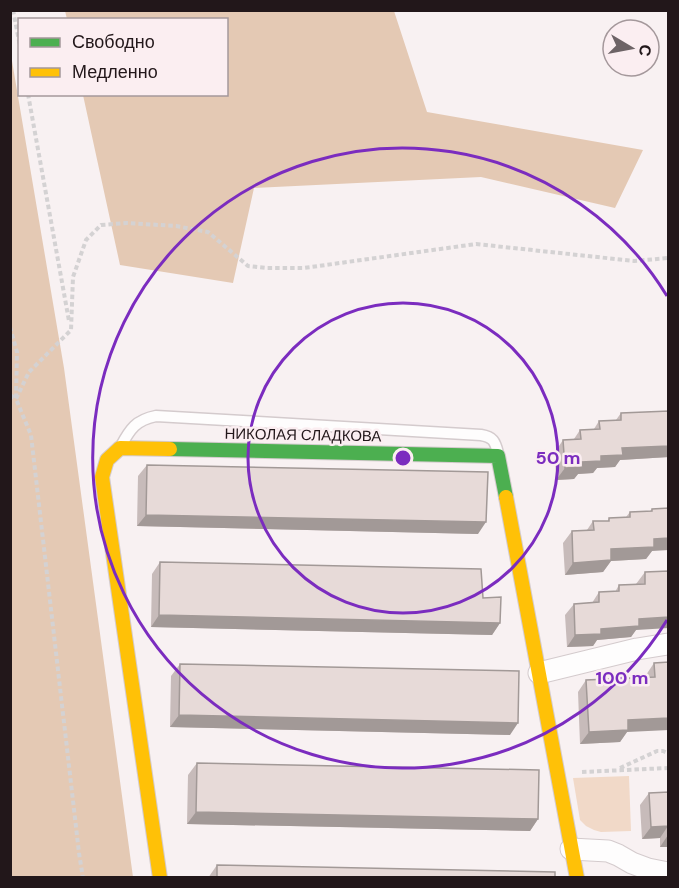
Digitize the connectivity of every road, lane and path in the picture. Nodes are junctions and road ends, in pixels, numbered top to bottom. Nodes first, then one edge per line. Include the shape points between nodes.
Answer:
1 (13, 10) edge
2 (18, 36) edge
3 (28, 96) edge
4 (669, 258) edge
5 (10, 327) edge
6 (71, 330) junction
7 (10, 395) edge
8 (16, 399) junction
9 (120, 448) junction
10 (498, 456) junction
11 (669, 644) edge
12 (539, 673) junction
13 (669, 753) edge
14 (669, 768) edge
15 (615, 770) junction
16 (557, 773) junction
17 (571, 849) junction
18 (669, 873) edge
19 (83, 878) edge
20 (160, 878) edge
21 (577, 878) edge

1 - 2 path
3 - 6 path
4 - 6 path via 634,261 476,244 304,268 267,268 248,266 208,232 176,226 101,225 86,240 73,277
5 - 8 path via 17,352
6 - 8 path via 29,372
7 - 8 path
8 - 19 path via 31,435
9 - 10 street, НИКОЛАЯ СЛАДКОВА
9 - 10 lane via 132,428 156,416 481,435 493,440
9 - 20 street via 107,459 102,477
10 - 12 street
11 - 12 street
12 - 16 street
13 - 15 path via 657,751
14 - 15 path
15 - 16 path
16 - 17 street
17 - 18 street via 608,851 648,869
17 - 21 street

